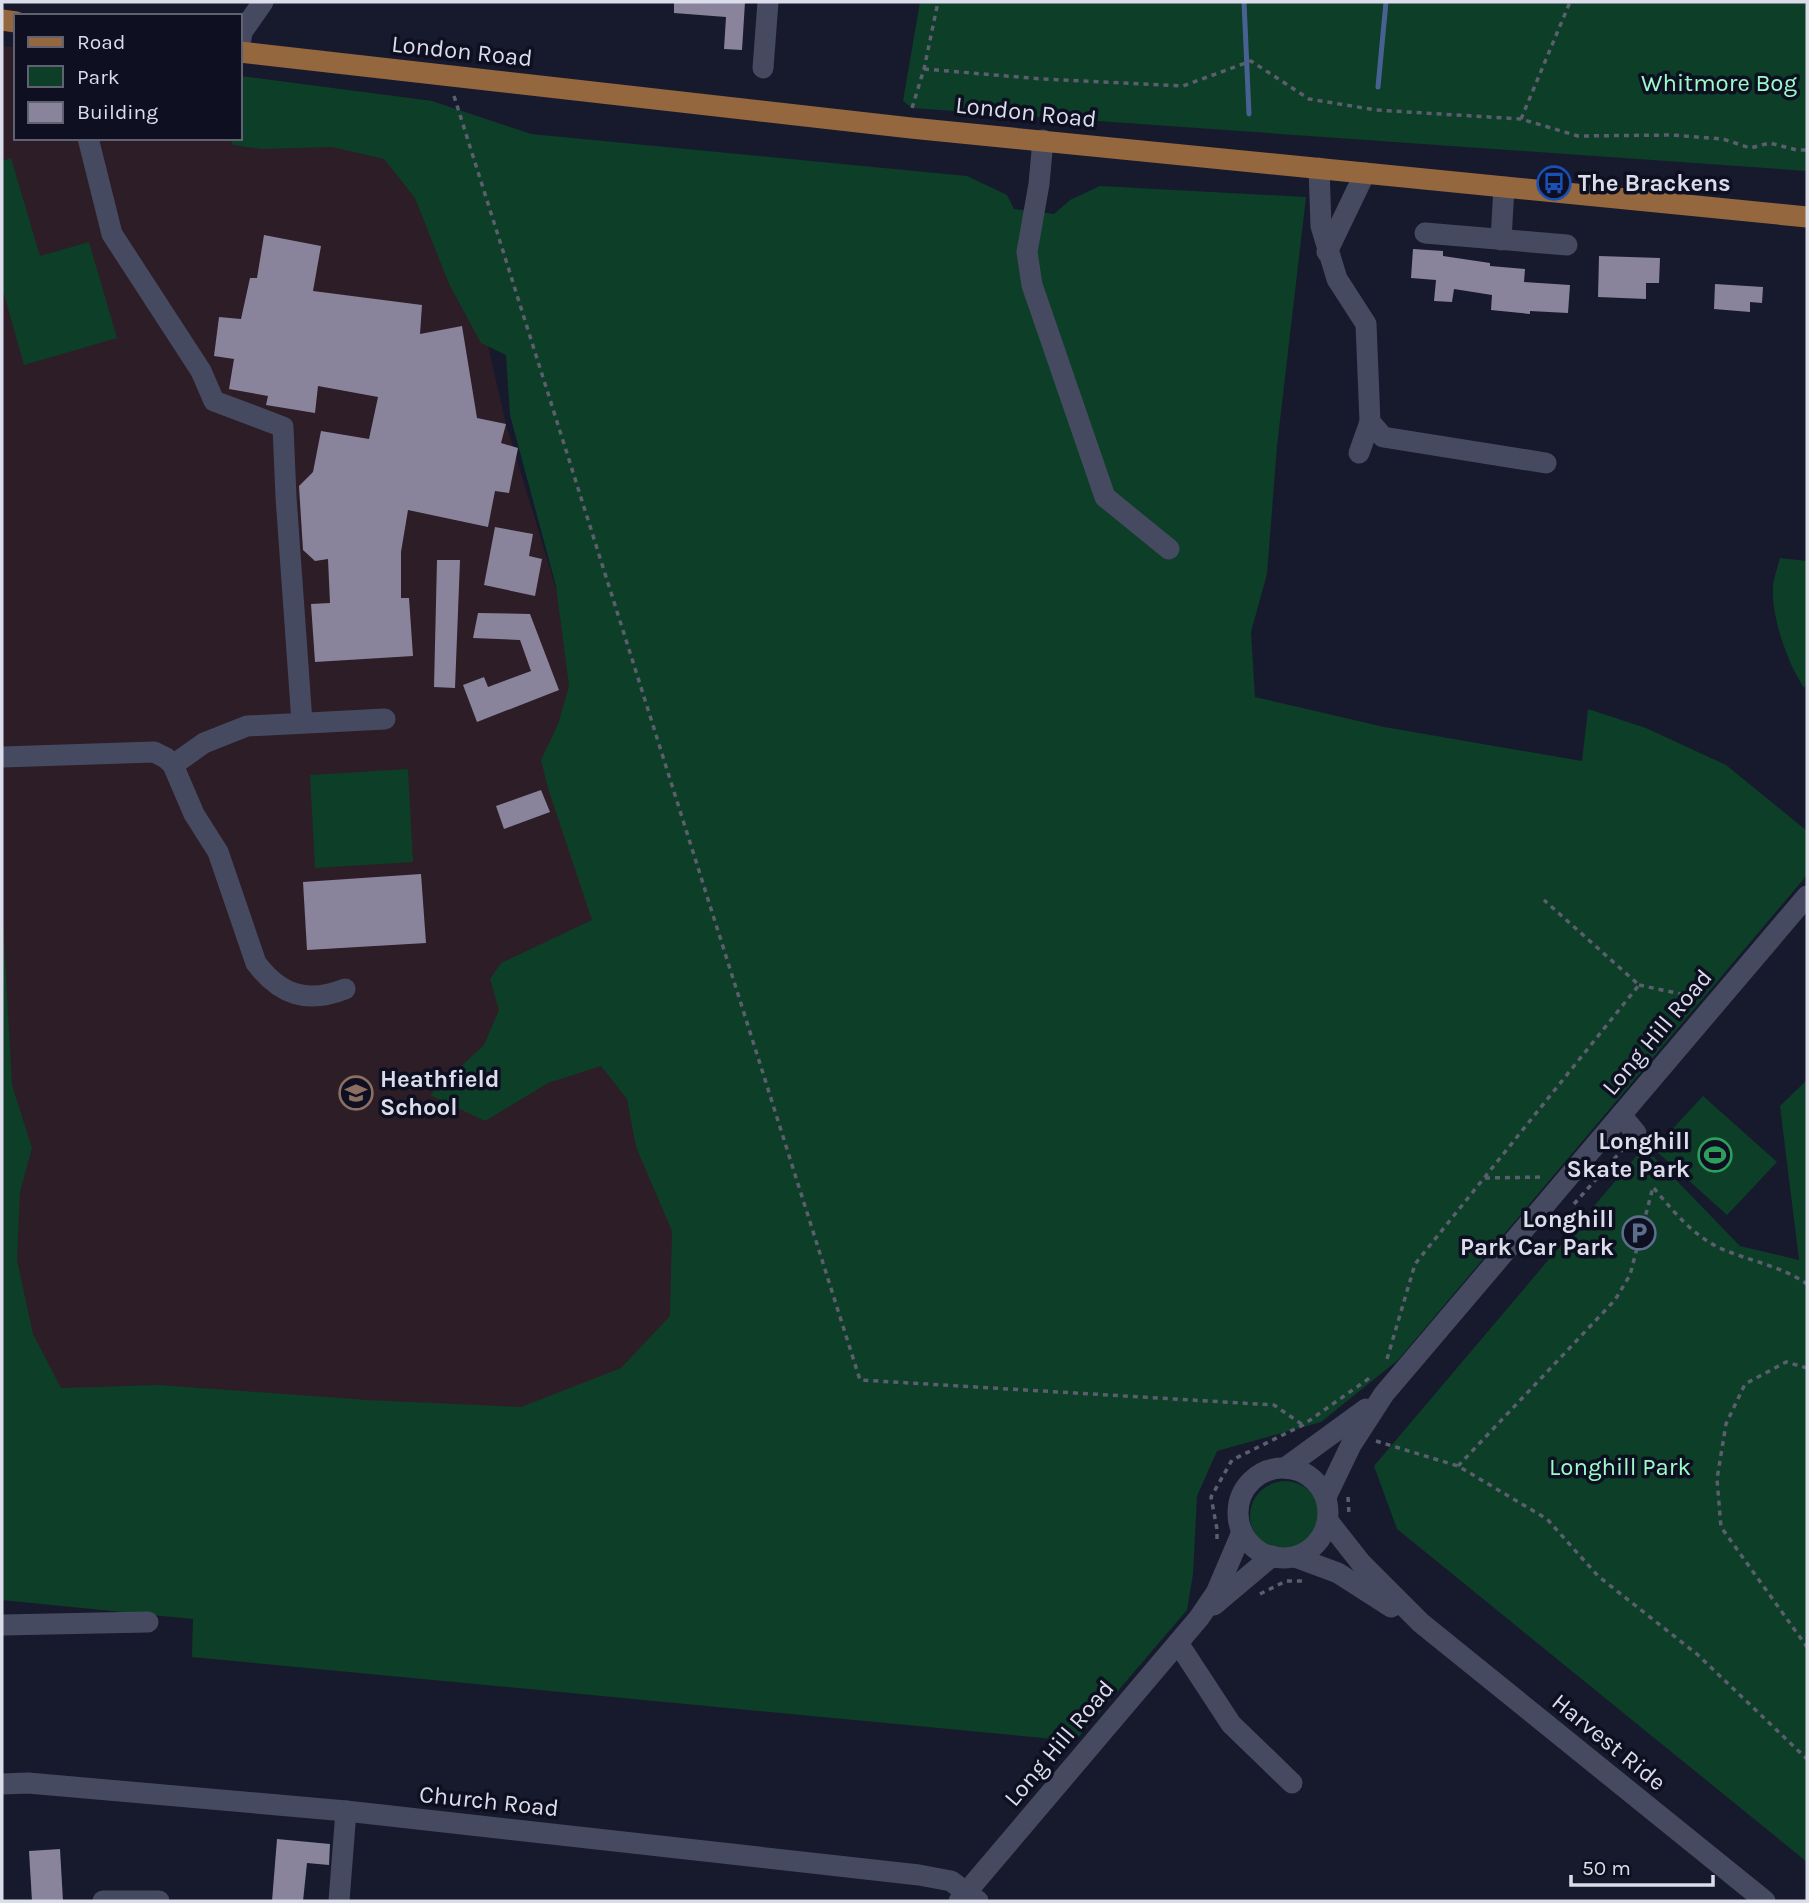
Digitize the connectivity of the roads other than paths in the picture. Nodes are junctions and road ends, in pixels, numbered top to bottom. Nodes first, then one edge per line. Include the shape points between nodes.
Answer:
1 (263, 2) edge
2 (768, 2) edge
3 (242, 32) edge
4 (242, 52) edge
5 (763, 68) dead end
6 (88, 140) edge
7 (1043, 140) junction
8 (1318, 168) junction
9 (1365, 173) junction
10 (1504, 187) junction
11 (1807, 217) edge
12 (1425, 233) dead end
13 (1501, 240) junction
14 (1567, 245) dead end
15 (1327, 252) junction
16 (1370, 422) junction
17 (1359, 453) dead end
18 (1546, 463) dead end
19 (1169, 549) dead end
20 (385, 719) dead end
21 (302, 722) junction
22 (2, 757) edge
23 (173, 765) junction
24 (1807, 896) edge
25 (345, 989) dead end
26 (1621, 1115) junction
27 (1636, 1133) dead end
28 (1384, 1394) junction
29 (1285, 1468) junction
30 (1326, 1497) junction
31 (1328, 1521) junction
32 (1242, 1532) junction
33 (1272, 1556) junction
34 (1295, 1557) junction
35 (1199, 1618) junction
36 (148, 1622) dead end
37 (1421, 1623) junction
38 (2, 1625) edge
39 (1178, 1643) junction
40 (1292, 1783) dead end
41 (2, 1784) edge
42 (346, 1811) junction
43 (968, 1898) edge
44 (103, 1901) edge
45 (159, 1901) edge
46 (339, 1901) edge
47 (1765, 1901) edge

1 - 3 street
2 - 5 street
4 - 7 main road, London Road
6 - 21 street via 112,234 201,371 214,401 284,427
7 - 8 main road, London Road
7 - 19 street via 1027,252 1032,285 1105,497
8 - 9 main road, London Road
8 - 15 street
9 - 10 main road, London Road
9 - 15 street
10 - 11 main road, London Road
10 - 13 street
12 - 13 street
13 - 14 street
15 - 16 street via 1366,324
16 - 17 street
16 - 18 street via 1383,438
20 - 21 street
21 - 23 street via 247,726 204,743
22 - 23 street via 154,752
23 - 25 street via 194,814 218,852 256,963 268,978 300,996
24 - 26 street, Long Hill Road
26 - 27 street
26 - 28 street, Long Hill Road
28 - 29 street, Long Hill Road
28 - 30 street, Long Hill Road via 1351,1445
29 - 30 street via 1311,1476
29 - 32 street via 1264,1471 1245,1487 1237,1510
30 - 31 street
31 - 34 street via 1317,1544
31 - 37 street, Harvest Ride via 1361,1563
32 - 33 street via 1256,1550
32 - 35 street, Long Hill Road via 1216,1593
33 - 34 street
33 - 35 street, Long Hill Road
34 - 37 street, Harvest Ride via 1338,1573
35 - 39 street, Long Hill Road
36 - 38 street
37 - 47 street, Harvest Ride
39 - 40 street via 1231,1724
39 - 43 street, Long Hill Road
41 - 42 street, Church Road
42 - 43 street, Church Road via 910,1874 951,1881
42 - 46 street
44 - 45 street

